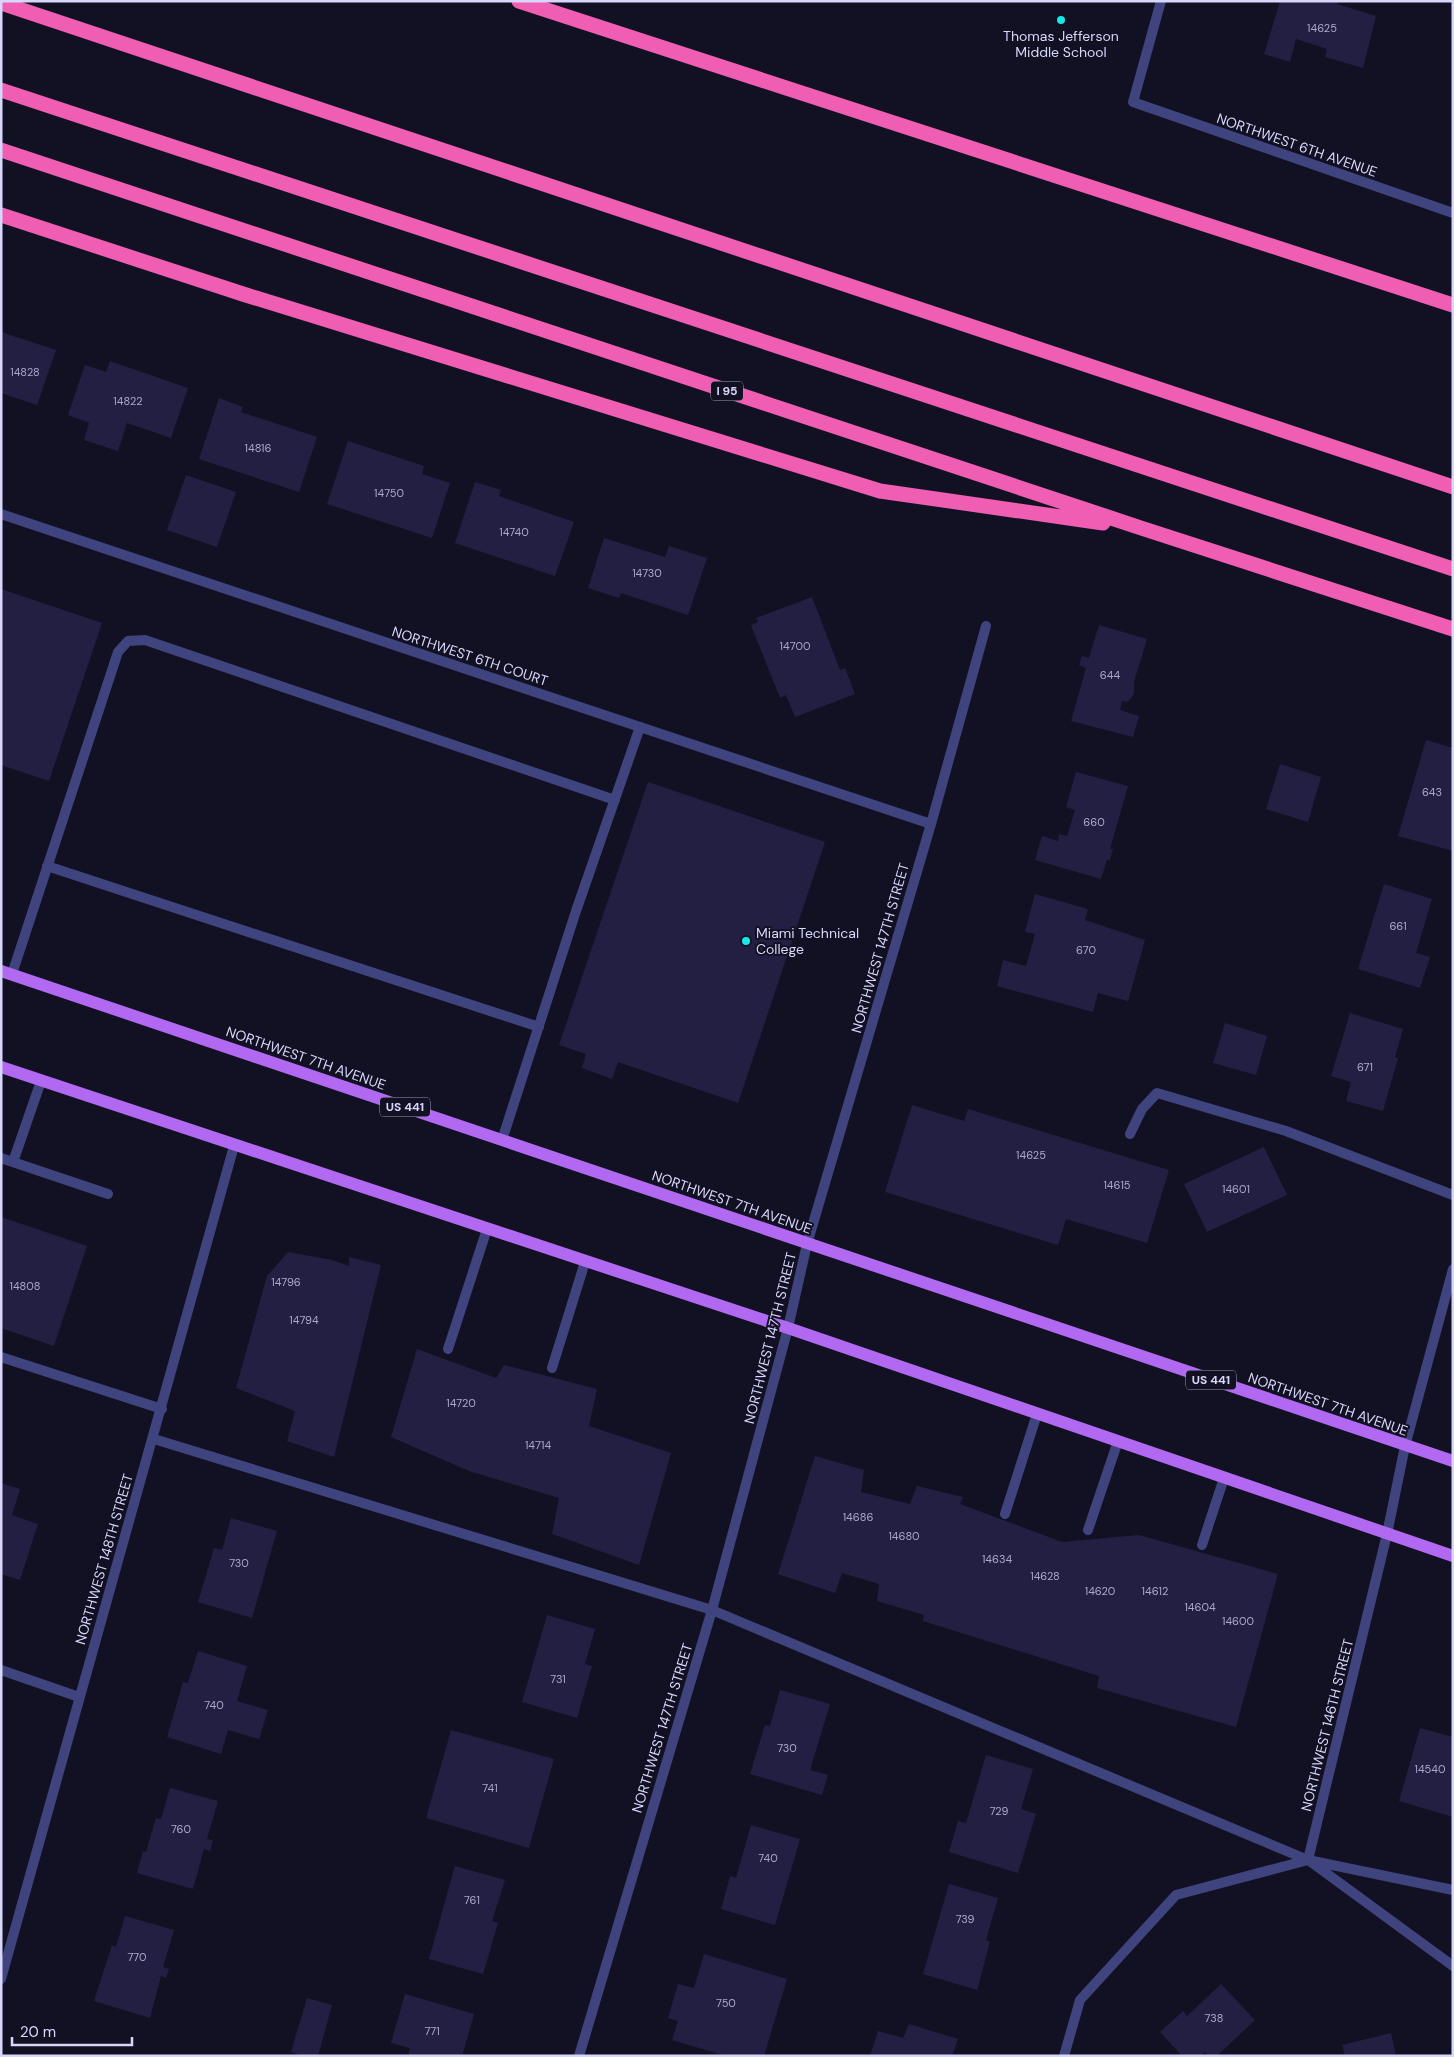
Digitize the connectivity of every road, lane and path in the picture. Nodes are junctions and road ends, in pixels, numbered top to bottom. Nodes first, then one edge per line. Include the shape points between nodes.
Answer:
1 (519, 1) edge
2 (1162, 1) edge
3 (2, 3) edge
4 (1, 90) edge
5 (1, 150) edge
6 (1453, 213) edge
7 (1, 215) edge
8 (1453, 305) edge
9 (1453, 487) edge
10 (1, 514) edge
11 (1141, 528) junction
12 (1453, 569) edge
13 (986, 626) dead end
14 (1453, 629) edge
15 (640, 728) junction
16 (615, 800) junction
17 (931, 824) junction
18 (47, 866) junction
19 (6, 972) edge
20 (538, 1028) junction
21 (1, 1067) edge
22 (41, 1081) junction
23 (1130, 1134) dead end
24 (502, 1140) junction
25 (234, 1146) junction
26 (1, 1158) edge
27 (13, 1162) junction
28 (108, 1194) dead end
29 (1453, 1195) edge
30 (487, 1229) junction
31 (808, 1244) junction
32 (586, 1262) junction
33 (1453, 1269) edge
34 (788, 1328) junction
35 (448, 1349) dead end
36 (1, 1357) edge
37 (552, 1368) dead end
38 (162, 1409) junction
39 (1037, 1414) junction
40 (154, 1439) junction
41 (1118, 1441) junction
42 (1405, 1446) junction
43 (1453, 1461) edge
44 (1224, 1478) junction
45 (1005, 1514) dead end
46 (1088, 1530) dead end
47 (1388, 1534) junction
48 (1202, 1545) dead end
49 (1453, 1556) edge
50 (712, 1610) junction
51 (1, 1670) edge
52 (79, 1697) junction
53 (1308, 1860) junction
54 (1453, 1890) edge
55 (1453, 1966) edge
56 (1, 1979) edge
57 (579, 2056) edge
58 (1064, 2056) edge

1 - 8 highway
2 - 6 street, NORTHWEST 6TH AVENUE via 1133,102
3 - 9 highway
4 - 12 highway
5 - 11 highway, I 95
7 - 11 highway via 246,295 880,491
10 - 15 street, NORTHWEST 6TH COURT
11 - 14 highway, I 95
13 - 17 street, NORTHWEST 147TH STREET
15 - 16 street
15 - 17 street, NORTHWEST 6TH COURT
16 - 18 street via 145,640 128,641 118,652
16 - 20 street
17 - 31 street, NORTHWEST 147TH STREET
18 - 19 street
18 - 20 street
19 - 24 main road, NORTHWEST 7TH AVENUE / US 441
20 - 24 street
21 - 22 main road
22 - 25 main road
22 - 27 street
23 - 29 street via 1142,1109 1157,1093 1286,1131
24 - 31 main road, NORTHWEST 7TH AVENUE / US 441
25 - 30 main road
25 - 38 street, NORTHWEST 148TH STREET
26 - 27 street
27 - 28 street
30 - 32 main road
30 - 35 street
31 - 34 street, NORTHWEST 147TH STREET
31 - 42 main road, NORTHWEST 7TH AVENUE / US 441
32 - 34 main road
32 - 37 street
33 - 42 street, NORTHWEST 146TH STREET
34 - 39 main road
34 - 50 street, NORTHWEST 147TH STREET
36 - 38 street
38 - 40 street, NORTHWEST 148TH STREET
39 - 41 main road
39 - 45 street
40 - 50 street
40 - 52 street, NORTHWEST 148TH STREET
41 - 44 main road
41 - 46 street
42 - 43 main road, NORTHWEST 7TH AVENUE / US 441
42 - 47 street, NORTHWEST 146TH STREET
44 - 47 main road
44 - 48 street
47 - 49 main road
47 - 53 street, NORTHWEST 146TH STREET
50 - 53 street
50 - 57 street, NORTHWEST 147TH STREET
51 - 52 street
52 - 56 street, NORTHWEST 148TH STREET
53 - 54 street
53 - 55 street
53 - 58 street via 1176,1895 1080,2000

